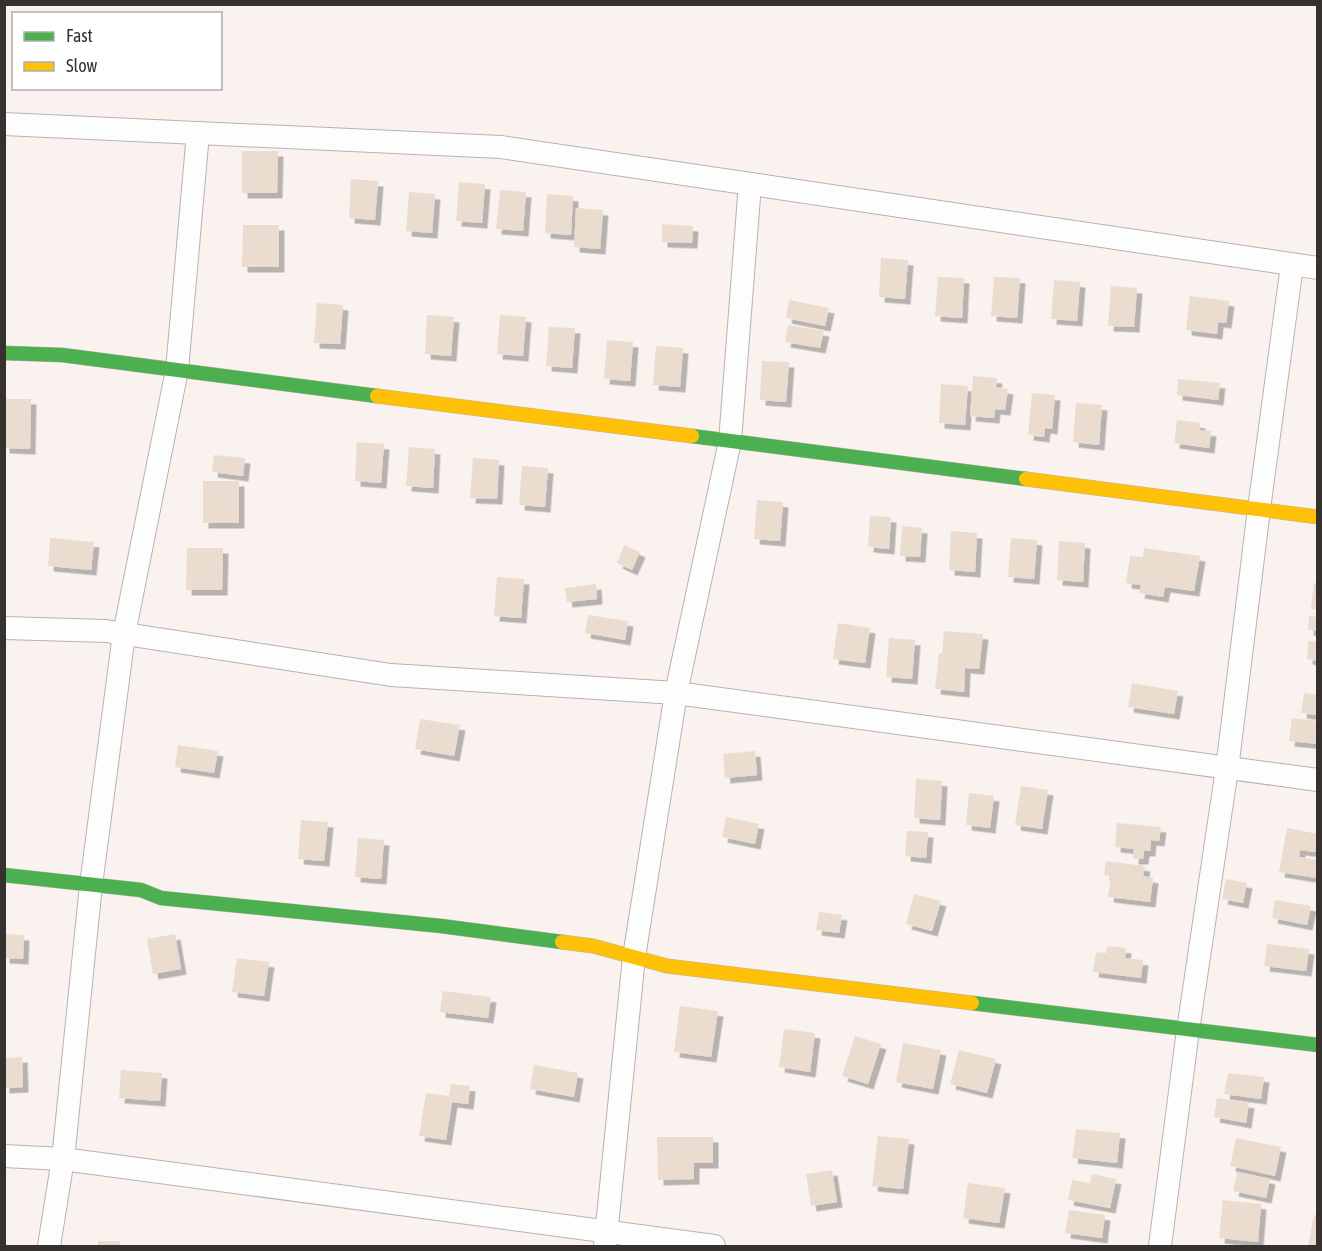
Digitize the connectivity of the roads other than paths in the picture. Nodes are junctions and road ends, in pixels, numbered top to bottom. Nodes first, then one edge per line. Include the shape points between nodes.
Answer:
1 (4, 124) edge
2 (198, 133) junction
3 (750, 184) junction
4 (1292, 265) junction
5 (1317, 268) edge
6 (4, 352) edge
7 (177, 370) junction
8 (730, 441) junction
9 (1259, 509) junction
10 (1317, 517) edge
11 (4, 628) edge
12 (124, 634) junction
13 (676, 693) junction
14 (1227, 769) junction
15 (1317, 780) edge
16 (4, 875) edge
17 (91, 885) junction
18 (634, 957) junction
19 (1188, 1030) junction
20 (1317, 1045) edge
21 (4, 1155) edge
22 (63, 1159) junction
23 (606, 1239) edge
24 (49, 1246) edge
25 (714, 1246) edge
26 (1160, 1246) edge

1 - 2 street
2 - 3 street via 501,147
2 - 7 street
3 - 4 street
3 - 8 street
4 - 5 street
4 - 9 street
6 - 7 street via 62,355
7 - 8 street
7 - 12 street
8 - 9 street
8 - 13 street
9 - 10 street
9 - 14 street
11 - 12 street
12 - 13 street via 391,675
12 - 17 street
13 - 14 street
13 - 18 street
14 - 15 street
14 - 19 street
16 - 17 street
17 - 18 street via 141,890 161,898 441,926 582,945
17 - 22 street
18 - 19 street via 667,966
18 - 23 street
19 - 20 street
19 - 26 street
21 - 22 street
22 - 23 street
22 - 24 street
23 - 25 street

